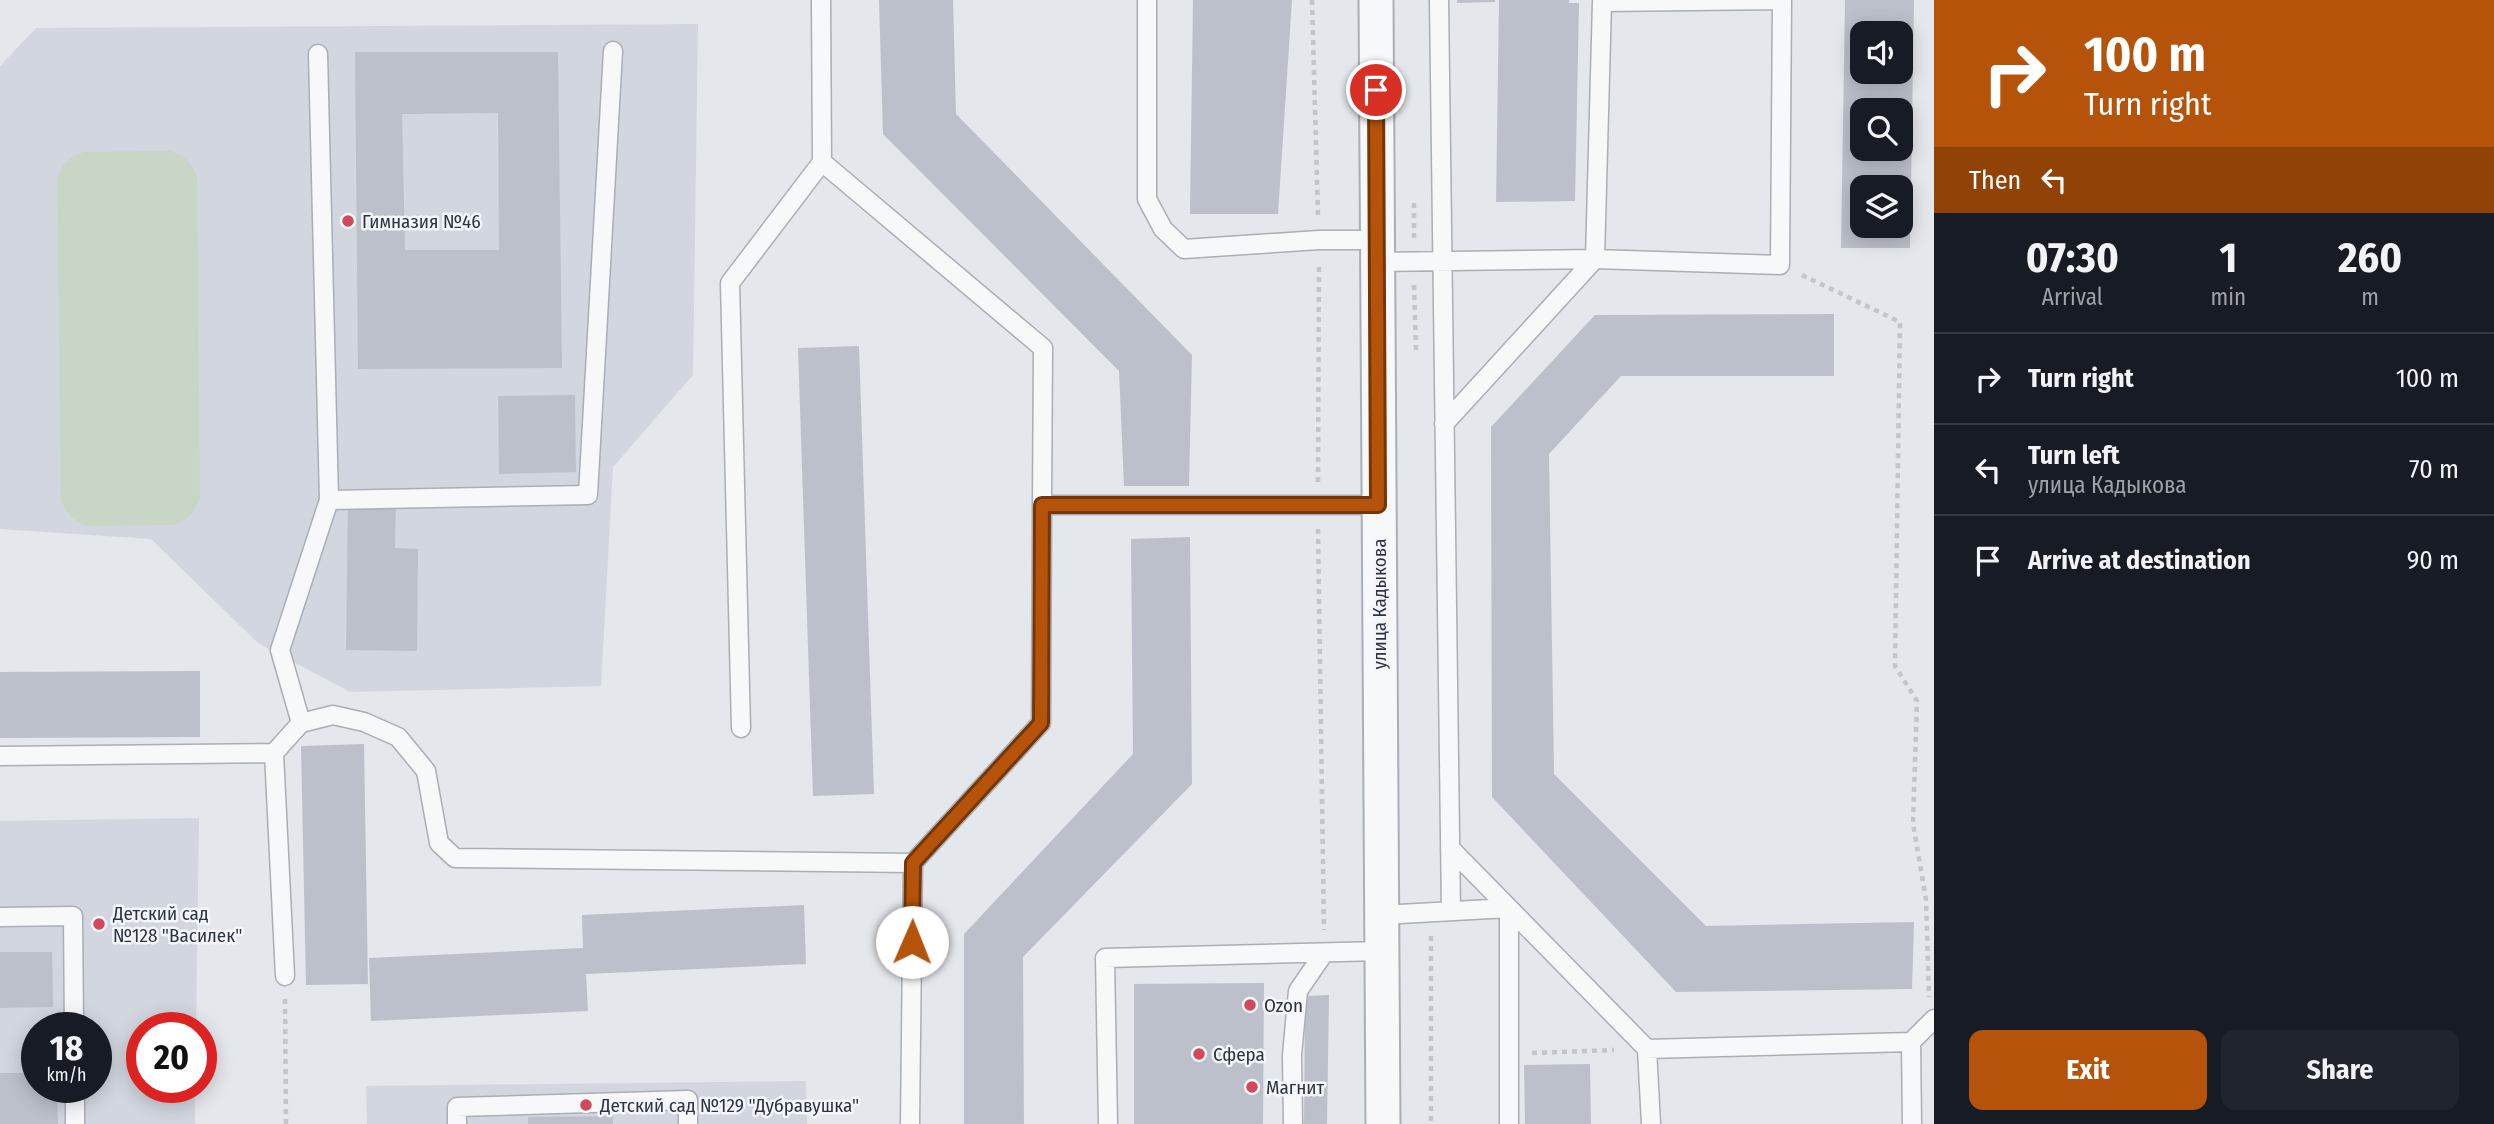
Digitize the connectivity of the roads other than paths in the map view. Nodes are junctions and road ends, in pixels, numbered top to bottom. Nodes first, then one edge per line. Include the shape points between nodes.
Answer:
1 (821, 0) edge
2 (1147, 0) edge
3 (1376, 0) edge
4 (1438, 0) edge
5 (613, 51) dead end
6 (318, 54) dead end
7 (822, 162) junction
8 (1377, 251) junction
9 (1595, 259) junction
10 (1442, 261) junction
11 (1444, 424) junction
12 (329, 500) junction
13 (1042, 505) junction
14 (1378, 505) junction
15 (301, 723) junction
16 (741, 728) dead end
17 (274, 753) junction
18 (0, 756) edge
19 (1450, 848) junction
20 (913, 863) junction
21 (1508, 908) junction
22 (1451, 911) junction
23 (1381, 915) junction
24 (0, 917) edge
25 (1381, 951) junction
26 (1324, 953) junction
27 (285, 976) road end
28 (74, 1012) edge
29 (1932, 1021) edge
30 (1911, 1042) junction
31 (1647, 1049) junction
32 (75, 1103) edge
33 (75, 1124) edge
34 (457, 1124) edge
35 (688, 1124) edge
36 (910, 1124) edge
37 (1108, 1124) edge
38 (1293, 1124) edge
39 (1383, 1124) edge
40 (1509, 1124) edge
41 (1651, 1124) edge
42 (1912, 1124) edge

1 - 7 lane
2 - 8 lane via 1147,199 1163,229 1184,249 1319,240
3 - 8 street, улица Кадыкова
4 - 10 lane
5 - 12 lane via 588,495
6 - 12 lane
7 - 13 lane via 1043,348
7 - 16 lane via 730,283
8 - 10 lane
8 - 14 street, улица Кадыкова
9 - 9 lane via 1780,265 1782,0 1602,2
9 - 10 lane
9 - 11 lane
10 - 11 lane
11 - 19 lane
12 - 15 lane via 279,650
13 - 14 lane
13 - 20 lane via 1041,723
14 - 23 street, улица Кадыкова
15 - 17 lane
15 - 20 lane via 333,715 398,737 426,771 439,843 456,858
17 - 18 lane
17 - 27 lane
19 - 21 lane
19 - 22 lane
20 - 36 lane
21 - 22 lane
21 - 31 lane
21 - 40 lane
22 - 23 lane
23 - 25 street, улица Кадыкова
24 - 28 lane via 73,916
25 - 26 lane
25 - 39 street, улица Кадыкова
26 - 37 lane via 1105,958
26 - 38 lane via 1298,991 1292,1055
29 - 30 lane
30 - 31 lane
30 - 42 lane
31 - 41 lane
32 - 33 lane
34 - 35 lane via 457,1107 688,1100

